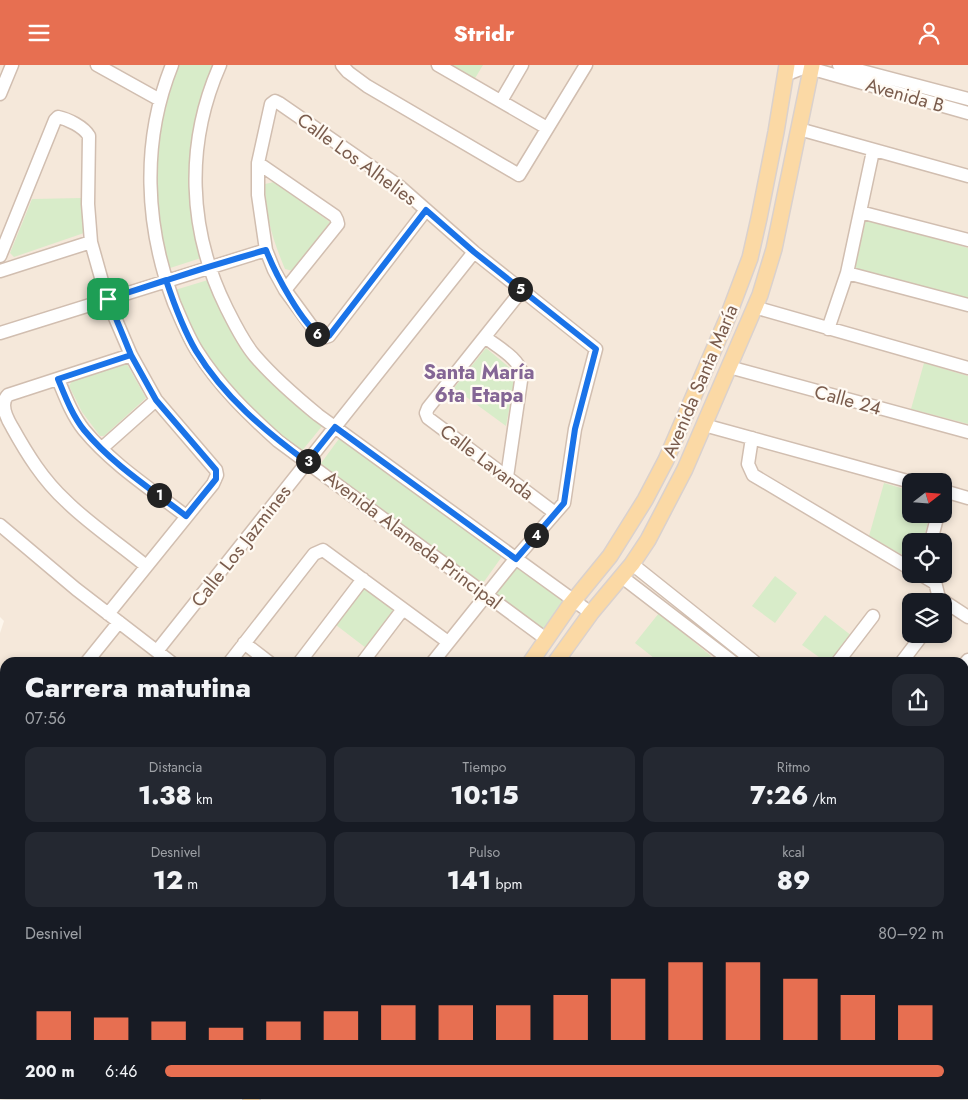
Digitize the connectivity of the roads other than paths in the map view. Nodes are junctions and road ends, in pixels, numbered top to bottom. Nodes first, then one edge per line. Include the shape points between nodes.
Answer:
1 (12, 65) edge
2 (97, 65) edge
3 (172, 65) edge
4 (220, 65) edge
5 (342, 65) edge
6 (438, 65) edge
7 (522, 65) edge
8 (586, 65) edge
9 (839, 65) edge
10 (811, 67) edge
11 (786, 70) edge
12 (0, 94) edge
13 (968, 99) edge
14 (160, 100) junction
15 (501, 101) junction
16 (968, 113) edge
17 (547, 128) junction
18 (799, 129) junction
19 (873, 151) junction
20 (258, 163) junction
21 (968, 176) edge
22 (426, 210) junction
23 (860, 212) junction
24 (968, 240) edge
25 (91, 242) junction
26 (266, 250) junction
27 (474, 252) junction
28 (0, 256) edge
29 (210, 267) junction
30 (0, 271) edge
31 (847, 273) junction
32 (166, 280) junction
33 (285, 290) junction
34 (522, 290) junction
35 (108, 299) junction
36 (968, 305) edge
37 (754, 307) junction
38 (828, 329) junction
39 (0, 333) edge
40 (485, 337) junction
41 (131, 355) junction
42 (729, 367) junction
43 (968, 367) edge
44 (58, 379) junction
45 (156, 400) junction
46 (704, 425) junction
47 (335, 427) junction
48 (968, 432) edge
49 (752, 438) junction
50 (102, 448) junction
51 (307, 462) junction
52 (507, 477) junction
53 (902, 480) edge
54 (952, 494) edge
55 (968, 498) edge
56 (555, 513) junction
57 (186, 516) junction
58 (0, 525) edge
59 (516, 559) junction
60 (632, 564) junction
61 (902, 564) edge
62 (146, 566) junction
63 (622, 577) junction
64 (363, 579) junction
65 (486, 595) junction
66 (574, 601) junction
67 (952, 607) edge
68 (403, 609) junction
69 (591, 613) junction
70 (108, 614) junction
71 (873, 616) dead end
72 (968, 617) edge
73 (119, 622) junction
74 (546, 639) junction
75 (448, 642) junction
76 (244, 643) junction
77 (916, 643) edge
78 (157, 651) junction
79 (91, 657) edge
80 (164, 657) edge
81 (234, 657) edge
82 (262, 657) edge
83 (304, 657) edge
84 (367, 657) edge
85 (437, 657) edge
86 (534, 657) edge
87 (559, 657) edge
88 (726, 657) edge
89 (748, 657) edge
90 (842, 657) edge
91 (906, 657) edge

1 - 12 street
2 - 14 street
3 - 14 street, Avenida Alameda Principal
4 - 29 street via 201,122 195,189 198,218
5 - 17 street via 367,86 519,175
6 - 15 street
7 - 15 street
8 - 17 street
9 - 13 street, Avenida B
10 - 11 street, Avenida B
10 - 16 street, Avenida B
10 - 18 main road, Avenida Santa María
11 - 66 main road, Avenida Santa María via 760,218 738,291 670,452 645,500 610,556
14 - 32 street, Avenida Alameda Principal via 154,127 150,199 157,250
15 - 17 street
18 - 19 street
18 - 37 main road, Avenida Santa María via 774,249
19 - 21 street
19 - 23 street
20 - 22 street, Calle Los Alhelies via 271,104 275,101 399,186
20 - 26 street via 258,195
20 - 33 street via 338,220 338,225
22 - 27 street, Calle Los Alhelies
22 - 33 street via 329,336 323,338 318,335
23 - 24 street
23 - 31 street
25 - 28 street via 89,136 87,131 58,117
25 - 30 street
25 - 35 street
26 - 29 street
26 - 33 street
27 - 34 street, Calle Los Alhelies
27 - 47 street, Calle Los Jazmines
29 - 32 street
29 - 47 street via 215,285 254,355 286,389
31 - 36 street
31 - 38 street
32 - 35 street
32 - 51 street, Avenida Alameda Principal via 196,350 221,386 272,436
34 - 40 street, Calle Lavanda
34 - 56 street, Calle Los Alhelies via 596,349 575,429 564,503
35 - 39 street
35 - 41 street
37 - 38 street
37 - 42 main road, Avenida Santa María
38 - 43 street
40 - 52 street via 521,367
40 - 52 street, Calle Lavanda via 426,413 428,418
41 - 44 street
41 - 45 street
42 - 46 main road, Avenida Santa María
42 - 48 street, Calle 24
44 - 50 street via 83,429
44 - 62 street via 4,397 1,402 3,412 32,463 66,501
45 - 50 street
45 - 57 street via 216,470 213,484
46 - 49 street
46 - 60 main road, Avenida Santa María via 685,469
47 - 51 street, Calle Los Jazmines
47 - 59 street
49 - 53 street
49 - 61 street via 748,464 753,475
50 - 57 street
51 - 65 street, Avenida Alameda Principal
51 - 78 street, Calle Los Jazmines
52 - 56 street, Calle Lavanda
54 - 55 street
56 - 59 street, Calle Los Alhelies
57 - 62 street
58 - 70 street
59 - 65 street, Calle Los Alhelies
59 - 66 street
60 - 63 main road, Avenida Santa María
60 - 89 street
62 - 70 street
63 - 69 main road, Avenida Santa María
63 - 88 street
64 - 68 street
64 - 76 street via 323,550 318,551
64 - 83 street
65 - 74 street, Avenida Alameda Principal
65 - 75 street, Calle Los Alhelies
66 - 69 street
66 - 74 main road, Avenida Santa María
67 - 72 street
68 - 75 street
68 - 84 street
69 - 87 main road, Avenida Santa María
70 - 73 street
71 - 90 street
73 - 78 street
73 - 79 street
74 - 86 main road, Avenida Santa María
75 - 85 street, Calle Los Alhelies
76 - 81 street
76 - 82 street
77 - 91 street
78 - 80 street

